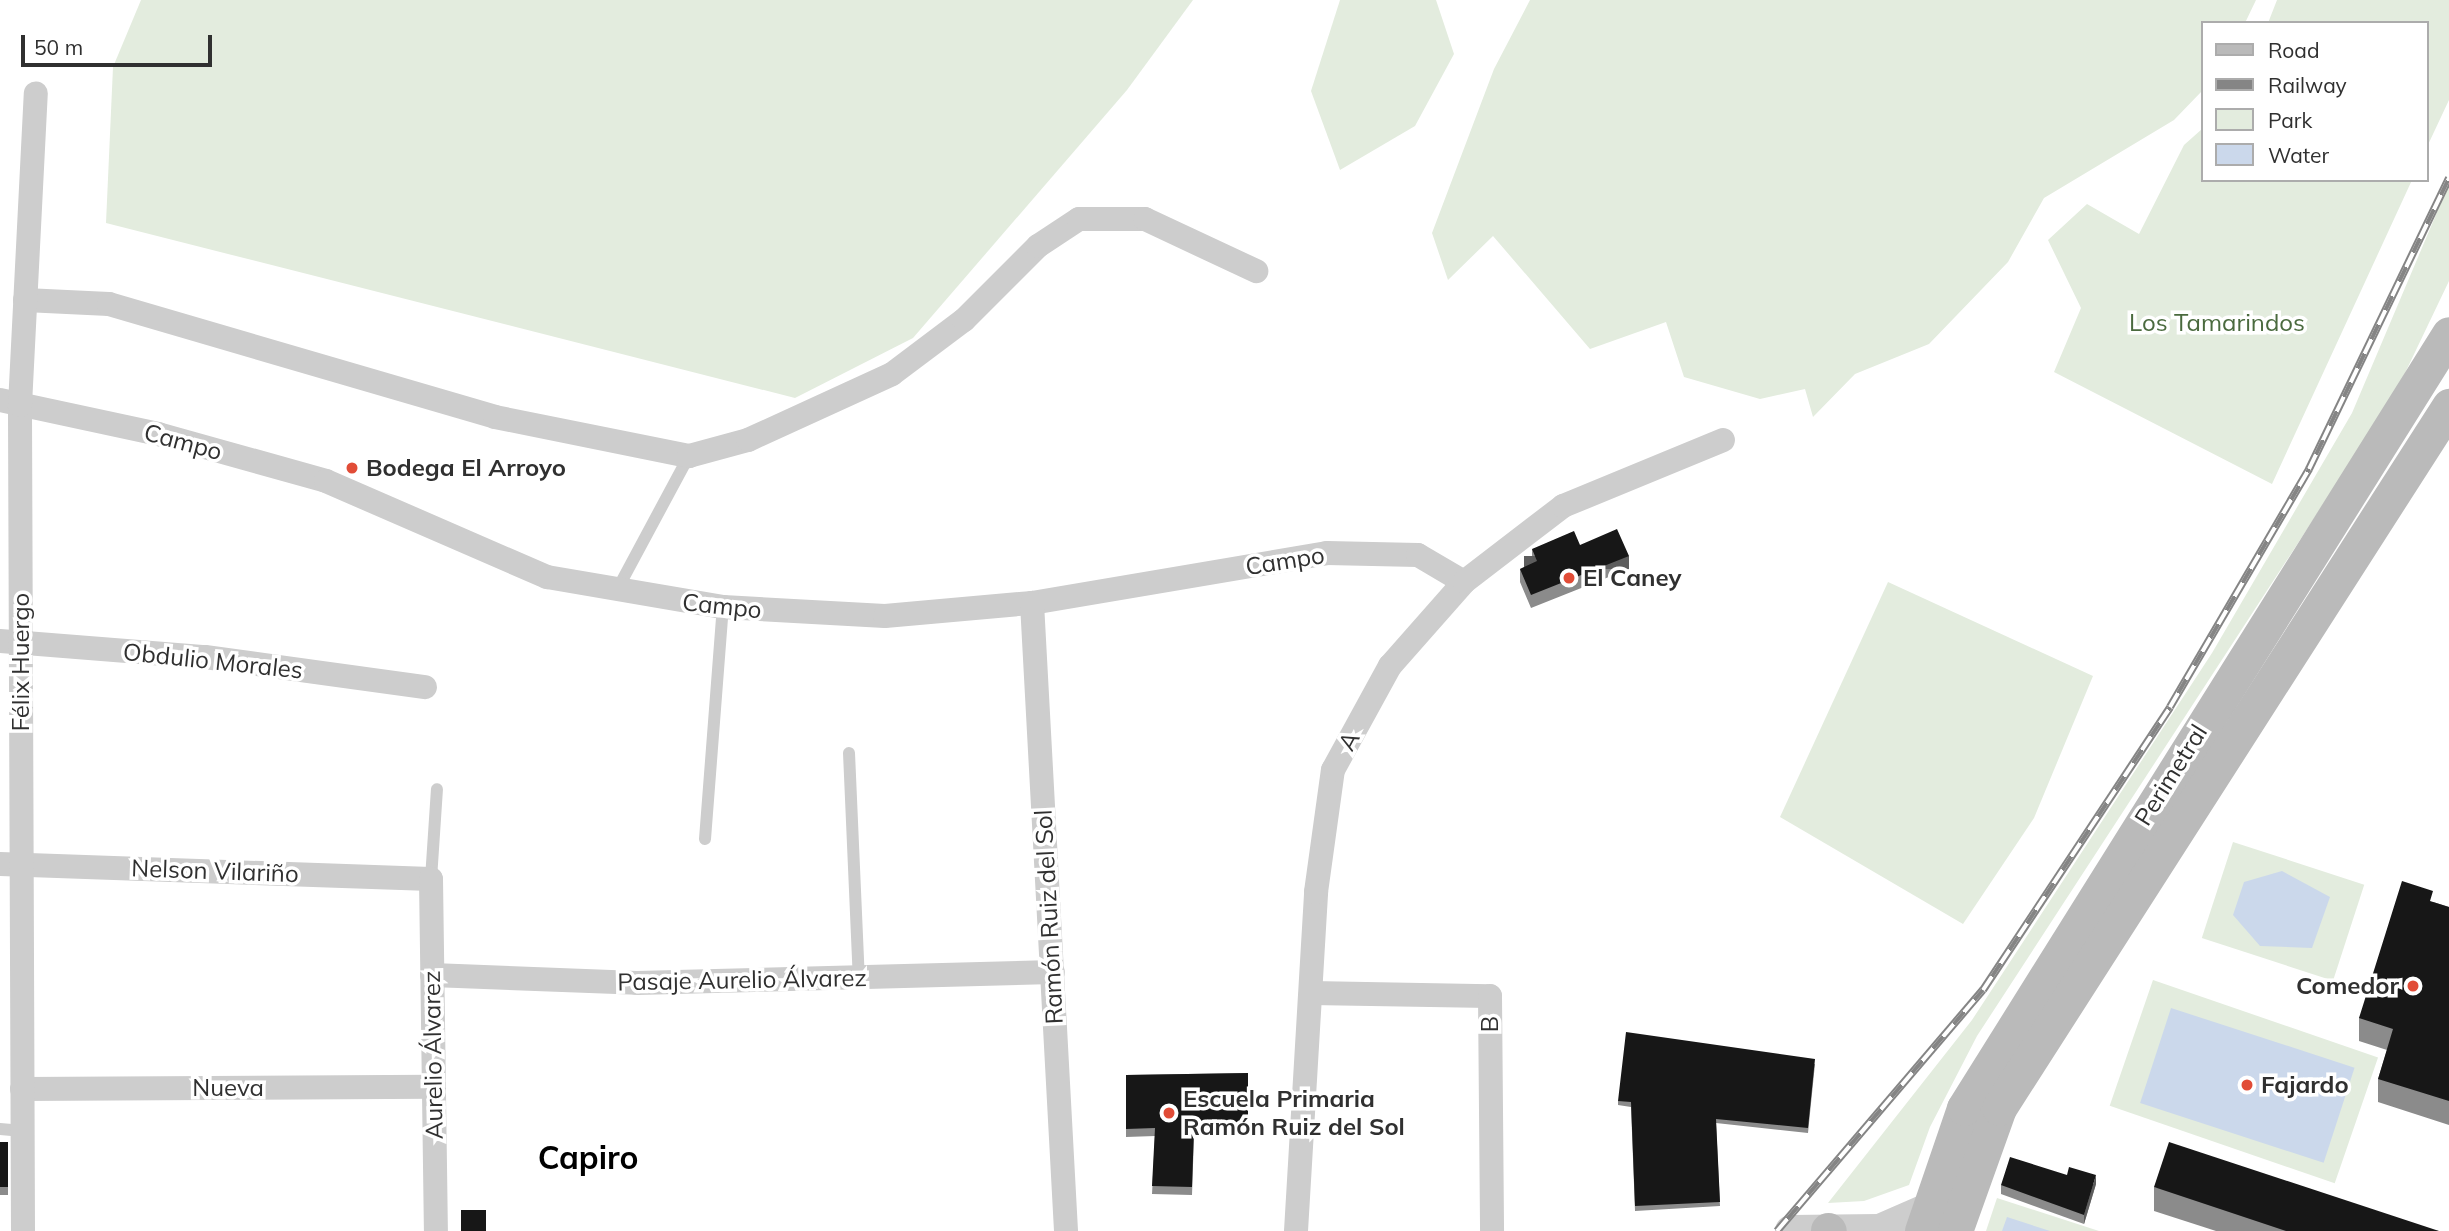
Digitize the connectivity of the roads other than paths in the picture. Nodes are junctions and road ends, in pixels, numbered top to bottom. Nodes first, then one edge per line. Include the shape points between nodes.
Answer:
1 (36, 93) dead end
2 (1256, 271) dead end
3 (25, 300) junction
4 (2448, 334) edge
5 (10, 402) edge
6 (2449, 407) edge
7 (1723, 440) dead end
8 (689, 456) junction
9 (1464, 582) junction
10 (615, 593) junction
11 (1032, 603) junction
12 (723, 607) junction
13 (10, 642) edge
14 (425, 687) dead end
15 (849, 753) dead end
16 (437, 789) dead end
17 (705, 839) dead end
18 (11, 864) edge
19 (431, 879) junction
20 (1053, 972) junction
21 (432, 975) junction
22 (859, 978) junction
23 (1311, 993) junction
24 (433, 1087) junction
25 (22, 1089) junction
26 (11, 1130) edge
27 (1976, 1167) junction
28 (1926, 1219) edge
29 (1881, 1230) edge
30 (23, 1231) edge
31 (436, 1231) edge
32 (1066, 1231) edge
33 (1296, 1231) edge
34 (1492, 1231) edge
35 (1791, 1231) edge
36 (1829, 1231) edge
37 (1955, 1231) edge

1 - 3 street, Félix Huergo
2 - 8 street via 1145,219 1079,219 1038,246 964,320 892,374 748,440
3 - 5 street, Félix Huergo
3 - 8 street via 109,304 495,417
4 - 28 main road, Perimetral via 1964,1108
5 - 10 street, Campo via 158,434 326,481 547,577
5 - 13 street, Félix Huergo
6 - 27 main road, Perimetral via 1999,1108
7 - 9 street, A via 1563,506
8 - 10 lane
9 - 11 street, Campo via 1418,555 1327,553
9 - 23 street, A via 1390,666 1334,770 1317,892
10 - 12 street, Campo
11 - 12 street, Campo via 885,616
11 - 20 street, Ramón Ruiz del Sol
12 - 17 lane
13 - 14 street, Obdulio Morales via 205,657
13 - 18 street, Félix Huergo
15 - 22 lane
16 - 19 lane
18 - 19 street, Nelson Vilariño
18 - 25 street, Félix Huergo
19 - 21 street, Aurelio Álvarez
20 - 22 street, Pasaje Aurelio Álvarez
20 - 32 street, Ramón Ruiz del Sol
21 - 22 street, Pasaje Aurelio Álvarez via 638,983
21 - 24 street, Aurelio Álvarez
23 - 33 street, A
23 - 34 street, B via 1490,996
24 - 25 street, Nueva
24 - 31 street, Aurelio Álvarez
25 - 26 street, Félix Huergo
26 - 30 street, Félix Huergo
27 - 28 main road
27 - 37 main road, Perimetral
28 - 29 street
29 - 36 street
35 - 36 street

